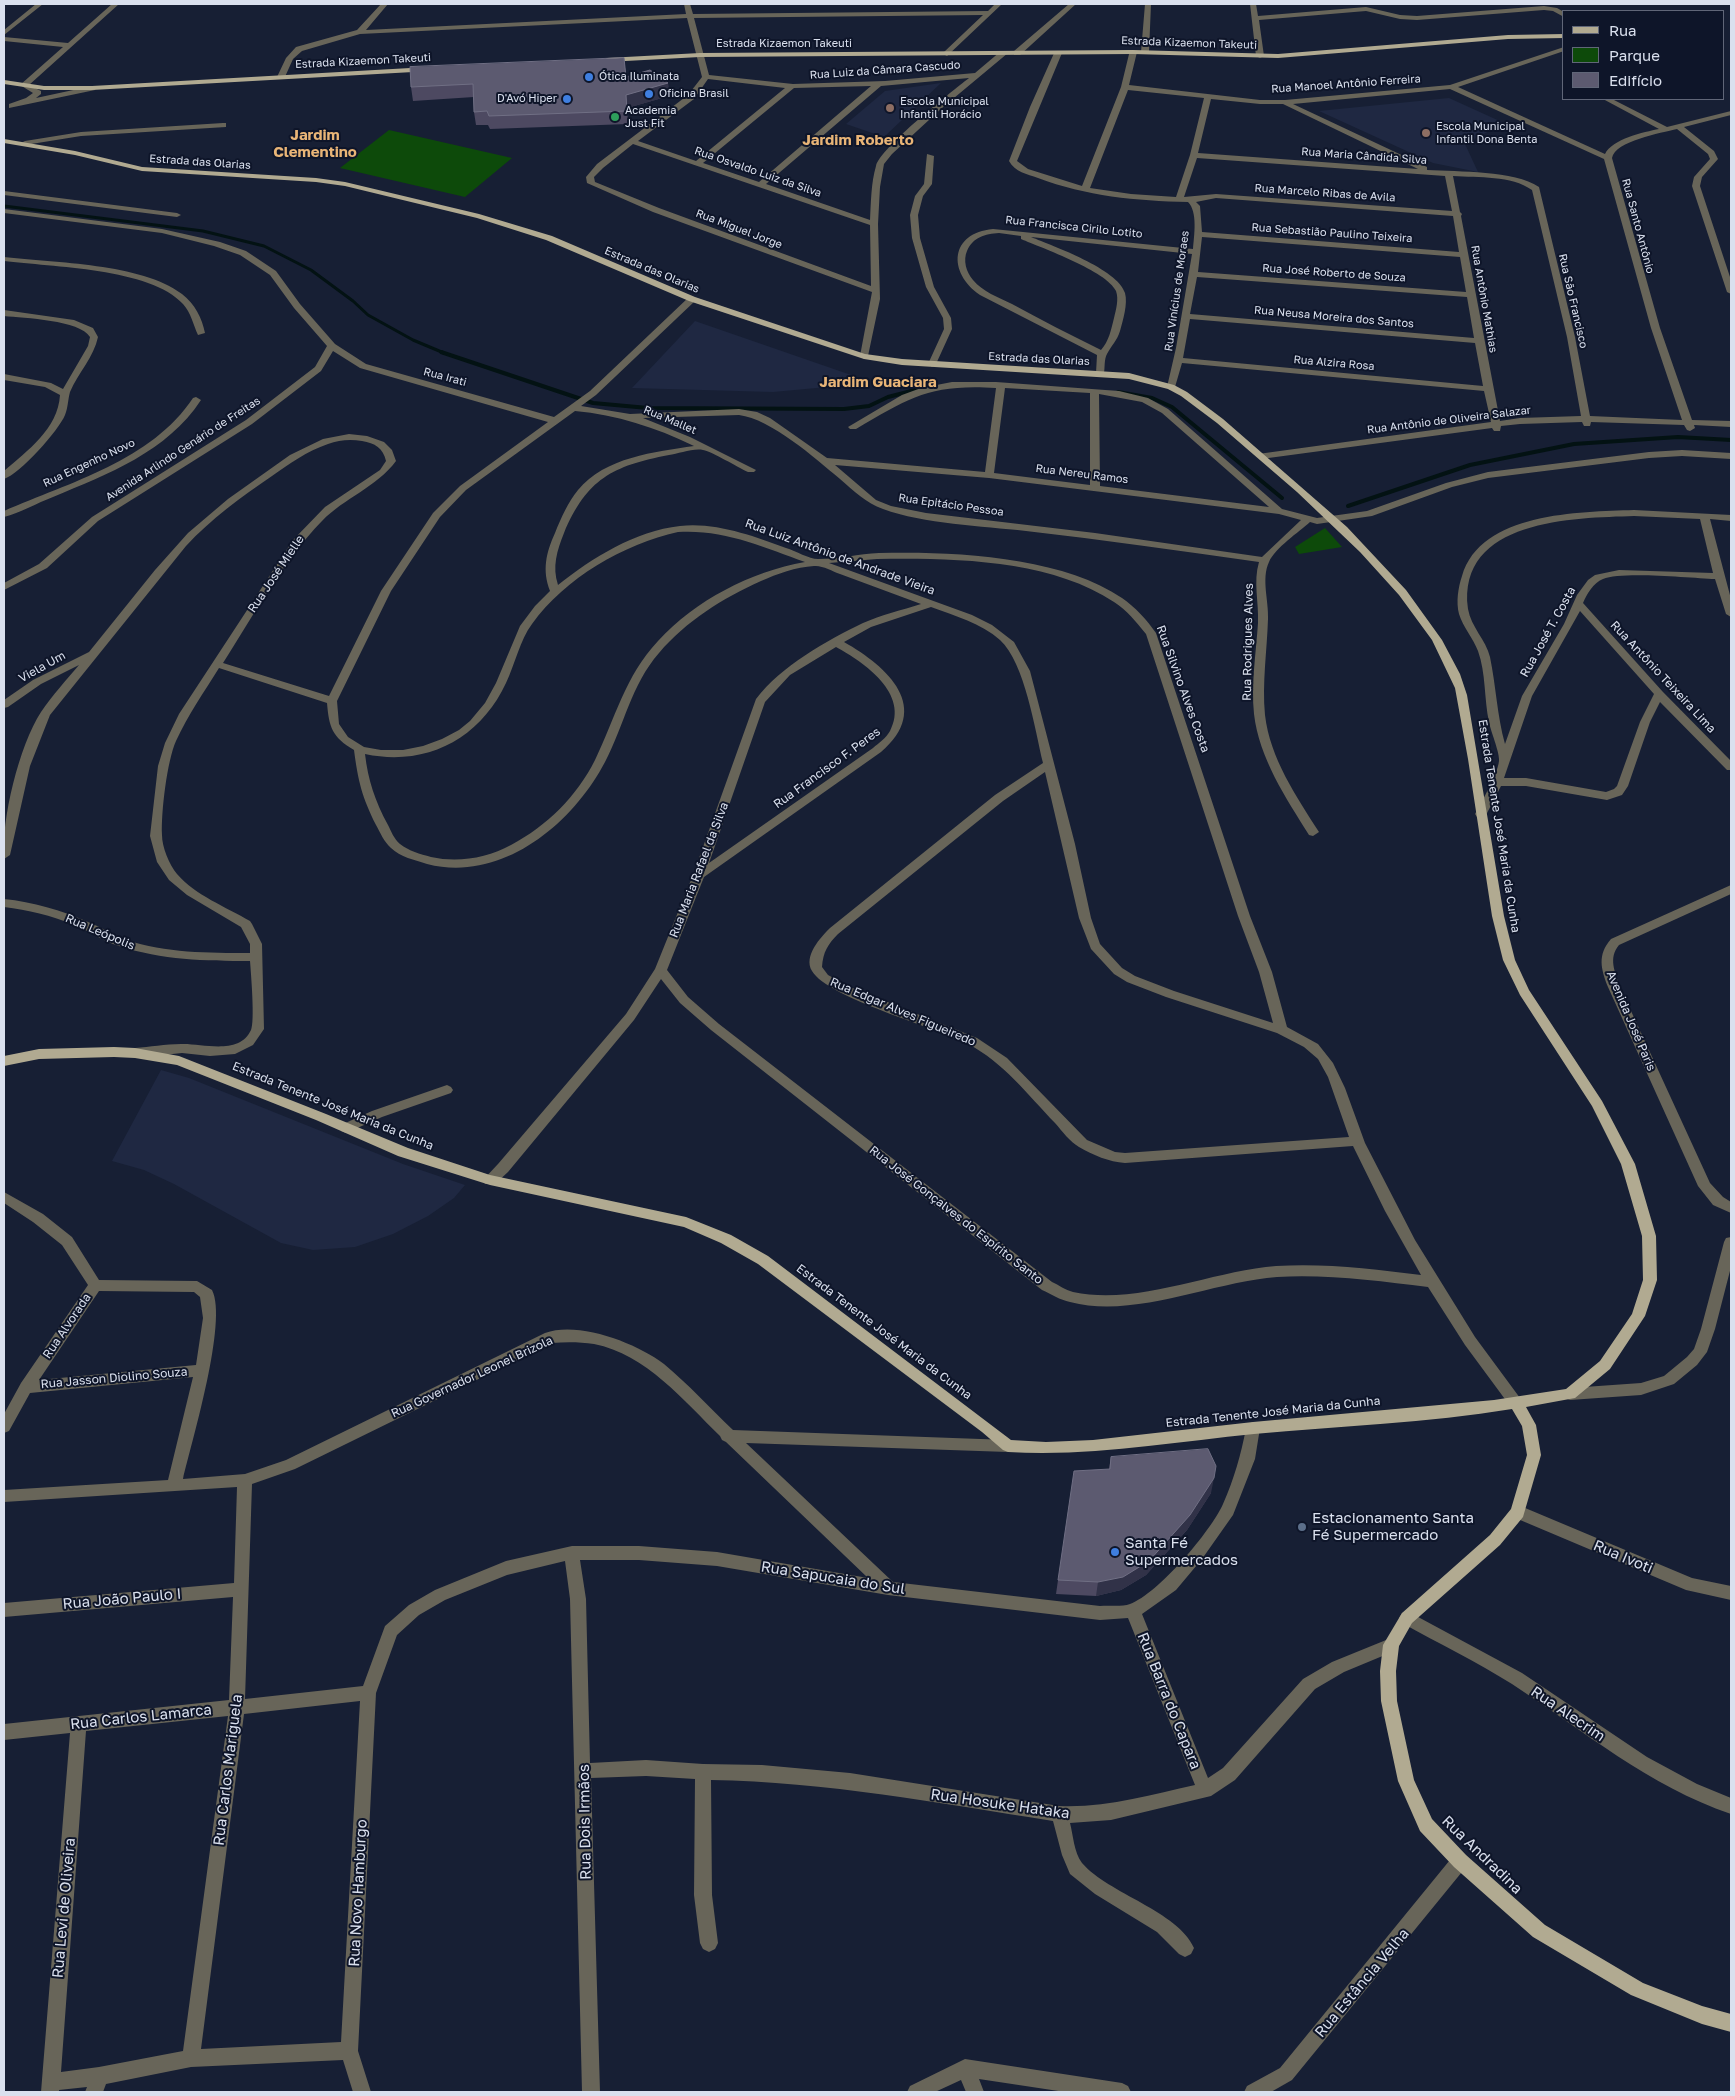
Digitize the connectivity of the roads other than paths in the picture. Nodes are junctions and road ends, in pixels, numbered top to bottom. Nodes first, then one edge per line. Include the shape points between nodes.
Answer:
1 (40, 4) edge
2 (116, 4) edge
3 (385, 4) edge
4 (687, 4) edge
5 (999, 4) edge
6 (1073, 4) edge
7 (1148, 4) edge
8 (1253, 4) edge
9 (987, 13) junction
10 (1562, 13) edge
11 (690, 16) junction
12 (1256, 18) junction
13 (360, 32) junction
14 (4, 33) edge
15 (1562, 36) edge
16 (4, 39) edge
17 (68, 45) junction
18 (1562, 50) edge
19 (1133, 52) junction
20 (1145, 52) junction
21 (1004, 53) junction
22 (1017, 53) junction
23 (1058, 53) junction
24 (948, 54) junction
25 (700, 56) junction
26 (1260, 56) junction
27 (602, 60) edge
28 (438, 69) edge
29 (976, 75) junction
30 (281, 77) junction
31 (706, 77) junction
32 (4, 82) edge
33 (878, 84) junction
34 (24, 85) junction
35 (792, 86) junction
36 (1125, 87) junction
37 (1451, 87) junction
38 (92, 88) junction
39 (1208, 96) junction
40 (1609, 100) edge
41 (1285, 102) junction
42 (8, 106) edge
43 (1731, 113) edge
44 (223, 125) dead end
45 (1679, 127) junction
46 (1666, 129) junction
47 (4, 141) edge
48 (634, 142) junction
49 (25, 143) junction
50 (1194, 155) junction
51 (930, 156) dead end
52 (1608, 158) junction
53 (697, 164) junction
54 (1431, 172) junction
55 (1450, 174) junction
56 (1531, 184) joint
57 (759, 186) junction
58 (1085, 190) junction
59 (4, 193) edge
60 (1180, 199) junction
61 (1190, 200) junction
62 (4, 211) edge
63 (1458, 214) junction
64 (874, 224) junction
65 (164, 230) junction
66 (1012, 232) junction
67 (1198, 234) junction
68 (1071, 239) junction
69 (1195, 252) junction
70 (1061, 253) junction
71 (1464, 255) junction
72 (4, 259) edge
73 (1193, 274) junction
74 (876, 292) junction
75 (1731, 292) edge
76 (1472, 295) junction
77 (692, 299) junction
78 (4, 313) edge
79 (1186, 316) junction
80 (201, 333) dead end
81 (1480, 341) junction
82 (332, 346) junction
83 (1102, 354) junction
84 (864, 356) junction
85 (1179, 360) junction
86 (932, 364) junction
87 (1100, 373) junction
88 (4, 377) edge
89 (1001, 386) junction
90 (1171, 387) junction
91 (1488, 389) junction
92 (1094, 391) junction
93 (65, 394) junction
94 (196, 400) dead end
95 (574, 408) junction
96 (532, 413) junction
97 (634, 416) junction
98 (549, 422) junction
99 (1587, 422) junction
100 (1731, 424) edge
101 (1689, 425) junction
102 (1496, 426) junction
103 (854, 427) dead end
104 (1731, 429) edge
105 (703, 447) junction
106 (1261, 456) junction
107 (1731, 456) edge
108 (825, 461) junction
109 (1269, 463) junction
110 (751, 470) dead end
111 (989, 475) junction
112 (4, 476) edge
113 (1095, 488) junction
114 (1279, 511) junction
115 (4, 514) edge
116 (1704, 516) junction
117 (1731, 518) edge
118 (1307, 520) junction
119 (1334, 520) junction
120 (1265, 560) junction
121 (822, 562) junction
122 (1718, 576) junction
123 (4, 587) edge
124 (555, 591) junction
125 (1578, 603) junction
126 (930, 604) junction
127 (1731, 614) edge
128 (836, 642) junction
129 (94, 653) junction
130 (216, 664) junction
131 (1659, 694) junction
132 (332, 701) junction
133 (4, 704) edge
134 (359, 750) junction
135 (1504, 759) junction
136 (1048, 766) junction
137 (1731, 767) edge
138 (1496, 782) junction
139 (1481, 814) junction
140 (1313, 832) dead end
141 (4, 855) edge
142 (698, 875) junction
143 (1731, 888) edge
144 (4, 903) edge
145 (256, 957) junction
146 (661, 970) junction
147 (1281, 1030) junction
148 (135, 1053) junction
149 (4, 1061) edge
150 (447, 1090) dead end
151 (346, 1128) junction
152 (1357, 1141) junction
153 (490, 1180) junction
154 (4, 1198) edge
155 (1731, 1208) edge
156 (1731, 1242) edge
157 (1431, 1282) junction
158 (95, 1285) junction
159 (202, 1370) junction
160 (26, 1387) junction
161 (1570, 1394) junction
162 (1515, 1402) junction
163 (4, 1426) edge
164 (1253, 1428) junction
165 (727, 1436) junction
166 (1008, 1446) junction
167 (245, 1480) junction
168 (174, 1486) junction
169 (4, 1496) edge
170 (1518, 1512) junction
171 (572, 1553) junction
172 (888, 1588) junction
173 (240, 1589) junction
174 (1731, 1593) edge
175 (4, 1610) edge
176 (1133, 1611) junction
177 (1406, 1618) junction
178 (1391, 1645) junction
179 (368, 1693) junction
180 (237, 1706) junction
181 (79, 1723) junction
182 (4, 1732) edge
183 (584, 1771) junction
184 (703, 1772) junction
185 (1204, 1790) junction
186 (1731, 1806) edge
187 (1059, 1814) junction
188 (1460, 1861) junction
189 (709, 1943) dead end
190 (1185, 1948) dead end
191 (1731, 2023) edge
192 (349, 2052) junction
193 (191, 2058) junction
194 (965, 2068) junction
195 (97, 2084) edge
196 (50, 2087) edge
197 (362, 2092) edge
198 (591, 2092) edge
199 (916, 2092) edge
200 (975, 2092) edge
201 (1122, 2092) edge
202 (1253, 2092) edge

1 - 14 street
2 - 17 street
3 - 13 street
4 - 11 street
5 - 9 street
6 - 22 street
7 - 20 street
8 - 12 street
9 - 11 street via 807,12
9 - 24 street
10 - 12 street via 1555,8 1544,8 1418,18 1366,9
11 - 13 street
11 - 25 street
12 - 26 street
13 - 30 street via 299,49 290,58
15 - 26 main road, Estrada Kizaemon Takeuti via 1508,36
16 - 17 street
17 - 34 street
18 - 37 street, Rua Manoel Antônio Ferreira
19 - 20 main road, Estrada Kizaemon Takeuti
19 - 23 main road, Estrada Kizaemon Takeuti
19 - 36 street
20 - 26 main road, Estrada Kizaemon Takeuti
21 - 22 main road, Estrada Kizaemon Takeuti
21 - 24 main road, Estrada Kizaemon Takeuti
21 - 29 street
22 - 23 main road, Estrada Kizaemon Takeuti
23 - 58 street, Rua Marcelo Ribas de Avila via 1015,153 1014,164
24 - 25 main road, Estrada Kizaemon Takeuti
25 - 27 main road, Estrada Kizaemon Takeuti
25 - 31 street
28 - 30 main road, Estrada Kizaemon Takeuti
29 - 33 street, Rua Luiz da Câmara Cascudo
29 - 64 street via 884,158 876,187
30 - 38 main road, Estrada Kizaemon Takeuti
31 - 35 street, Rua Luiz da Câmara Cascudo
31 - 48 street via 691,97
32 - 34 main road, Estrada Kizaemon Takeuti
33 - 35 street, Rua Luiz da Câmara Cascudo
33 - 57 street
34 - 38 main road, Estrada Kizaemon Takeuti
34 - 42 street via 37,94
35 - 53 street
36 - 39 street, Rua Manoel Antônio Ferreira
36 - 58 street
37 - 41 street, Rua Manoel Antônio Ferreira
37 - 52 street
38 - 42 street
39 - 41 street, Rua Manoel Antônio Ferreira
39 - 50 street
40 - 46 street
41 - 54 street
43 - 45 street
44 - 49 street via 81,134
45 - 46 street
45 - 75 street via 1714,159 1698,178 1696,186
46 - 52 street via 1623,142 1609,152
47 - 49 main road, Estrada das Olarias
48 - 53 street, Rua Osvaldo Luiz da Silva
48 - 74 street, Rua Miguel Jorge via 600,166 590,180 594,186
49 - 77 main road, Estrada das Olarias via 142,169 316,180 379,192 530,231
50 - 54 street, Rua Maria Cândida Silva
50 - 60 street
51 - 86 street via 928,184 919,196 914,215 916,238 930,287 947,318 948,329
52 - 101 street, Rua Santo Antônio via 1641,283
53 - 57 street, Rua Osvaldo Luiz da Silva
54 - 55 street, Rua Maria Cândida Silva
55 - 56 street, Rua Maria Cândida Silva via 1508,178
55 - 63 street, Rua Antônio Mathias
56 - 99 street, Rua São Francisco via 1536,189
57 - 64 street, Rua Osvaldo Luiz da Silva
58 - 60 street, Rua Marcelo Ribas de Avila
59 - 65 street via 176,218
60 - 61 street, Rua Marcelo Ribas de Avila
61 - 63 street, Rua Marcelo Ribas de Avila via 1216,196
61 - 67 street, Rua Vinícius de Moraes via 1196,206
62 - 65 street
63 - 71 street, Rua Antônio Mathias
64 - 74 street
65 - 82 street via 217,244 261,264 273,273
66 - 68 street, Rua Francisca Cirilo Lotito
66 - 70 street
66 - 83 street, Rua Francisca Cirilo Lotito via 988,231 973,236 962,252 960,264 963,274 984,293
67 - 69 street, Rua Vinícius de Moraes
67 - 71 street, Rua Sebastião Paulino Teixeira
68 - 69 street, Rua Francisca Cirilo Lotito
68 - 70 street
69 - 73 street, Rua Vinícius de Moraes
70 - 83 street via 1105,276 1120,290 1122,298 1115,334
71 - 76 street, Rua Antônio Mathias
72 - 80 street via 108,272 154,283 178,295 189,306 198,320
73 - 76 street, Rua José Roberto de Souza
73 - 79 street, Rua Vinícius de Moraes
74 - 84 street
76 - 81 street, Rua Antônio Mathias
77 - 84 main road, Estrada das Olarias
77 - 95 street
78 - 93 street via 71,322 90,330 94,337 92,346
79 - 81 street, Rua Neusa Moreira dos Santos
79 - 85 street, Rua Vinícius de Moraes
81 - 91 street, Rua Antônio Mathias
82 - 96 street, Rua Irati via 363,366
82 - 123 street, Avenida Arlindo Genário de Freitas via 318,369 249,422 95,519 43,566
83 - 87 street
84 - 86 main road, Estrada das Olarias
85 - 90 street, Rua Vinícius de Moraes
85 - 91 street, Rua Alzira Rosa
86 - 87 main road, Estrada das Olarias
87 - 90 main road, Estrada das Olarias via 1129,376
88 - 93 street via 48,385
89 - 92 street
89 - 103 street via 958,384 924,390
89 - 111 street
90 - 106 main road, Estrada das Olarias via 1196,402
91 - 102 street, Rua Antônio Mathias
92 - 113 street
92 - 114 street via 1130,396 1158,406
93 - 112 street via 66,402 52,429
94 - 115 street, Rua Engenho Novo via 172,430 135,455
95 - 96 street, Rua Mallet via 551,414
95 - 97 street, Rua Mallet
95 - 98 street
96 - 98 street, Rua Irati
97 - 105 street, Rua Mallet
97 - 108 street, Rua Epitácio Pessoa via 754,414
98 - 132 street via 463,488 436,515 386,591
99 - 101 street, Rua Antônio de Oliveira Salazar
99 - 102 street, Rua Antônio de Oliveira Salazar
100 - 101 street, Rua Antônio de Oliveira Salazar
101 - 104 street, Rua Antônio de Oliveira Salazar
102 - 106 street, Rua Antônio de Oliveira Salazar
102 - 109 street, Rua Antônio de Oliveira Salazar
105 - 110 street, Rua Mallet
105 - 124 street via 662,453 619,466 587,486 565,518 555,544 549,566
106 - 109 main road, Estrada das Olarias
107 - 119 street, Rua Nereu Ramos via 1649,455 1488,475 1448,485 1369,514
108 - 111 street, Rua Nereu Ramos
108 - 120 street, Rua Epitácio Pessoa via 873,502 903,512
109 - 119 main road, Estrada Tenente José Maria da Cunha
111 - 113 street, Rua Nereu Ramos
113 - 114 street, Rua Nereu Ramos
114 - 118 street, Rua Nereu Ramos
116 - 117 street
116 - 122 street
116 - 135 street via 1573,515 1518,528 1499,536 1476,556 1467,576 1463,608 1485,658 1494,726
118 - 119 street, Rua Nereu Ramos
118 - 120 street
119 - 139 main road, Estrada Tenente José Maria da Cunha via 1386,572 1417,611 1448,660 1462,693
120 - 140 street, Rua Rodrigues Alves via 1258,678 1262,729 1277,769
121 - 124 street, Rua Luiz Antônio de Andrade Vieira via 724,531 680,529 652,535 629,546
121 - 126 street, Rua Luiz Antônio de Andrade Vieira
121 - 134 street, Rua Silvino Alves Costa via 803,564 752,581 677,629 652,654 638,675 598,763 580,794 555,820 505,853 472,863 445,865 411,856 393,844 365,790
121 - 147 street, Rua Silvino Alves Costa via 877,556 918,556 1012,564 1102,588 1133,610 1150,633 1167,678 1244,916 1257,945
122 - 125 street, Rua José T. Costa via 1605,575 1592,582
122 - 127 street
124 - 134 street, Rua Luiz Antônio de Andrade Vieira via 526,624 489,708 477,722 461,734 420,751 396,754
125 - 131 street, Rua Antônio Teixeira Lima
125 - 135 street, Rua José T. Costa via 1527,696
126 - 128 street, Rua Maria Rafael da Silva via 868,625
126 - 136 street, Rua Luiz Antônio de Andrade Vieira via 998,633 1019,654
128 - 142 street, Rua Maria Rafael da Silva via 786,674 760,701
128 - 142 street, Rua Francisco F. Peres via 873,665 886,679 900,708 897,729 877,750
129 - 130 street, Rua José Mielle via 166,562 198,529 249,487 320,443 358,437 382,444 391,461 383,472 328,509 296,542
129 - 133 street, Viela Um via 36,682
129 - 141 street, Rua José Mielle via 44,714 32,739 22,768
130 - 132 street
130 - 145 street, Rua José Mielle via 170,743 163,766 156,836 163,862 173,878 246,924 256,944
131 - 137 street, Rua Antônio Teixeira Lima
131 - 138 street via 1644,722 1618,792 1606,796 1526,782
132 - 134 street via 330,714 333,725 347,743
135 - 138 street, Rua José T. Costa
136 - 147 street, Rua Luiz Antônio de Andrade Vieira via 1085,918 1095,946 1107,961 1131,979
136 - 152 street, Rua Edgar Alves Figueiredo via 999,798 822,942 816,954 816,968 824,978 990,1051 1082,1143 1113,1157
138 - 139 street, Rua José T. Costa
139 - 161 main road, Estrada Tenente José Maria da Cunha via 1497,922 1514,974 1597,1104 1615,1138 1628,1164 1649,1236 1650,1280 1638,1316 1605,1365
142 - 146 street, Rua Maria Rafael da Silva
143 - 155 street, Avenida José Paris via 1615,942 1605,960 1614,987 1705,1186 1718,1201
144 - 145 street, Rua Leópolis via 46,910 121,943 154,952 196,957
145 - 148 street, Rua José Mielle via 258,1029 249,1042 235,1049 182,1048
146 - 153 street, Rua Maria Rafael da Silva via 630,1017
146 - 157 street, Rua José Gonçalves do Espírito Santo via 684,1000 715,1028 1047,1286 1070,1297 1097,1300 1126,1298 1254,1274 1316,1270
147 - 152 street, Rua Luiz Antônio de Andrade Vieira via 1296,1036 1321,1054 1337,1079
148 - 149 main road, Estrada Tenente José Maria da Cunha via 39,1054
148 - 151 main road, Estrada Tenente José Maria da Cunha via 179,1062
150 - 151 street
151 - 153 main road, Estrada Tenente José Maria da Cunha via 403,1152
152 - 157 street, Rua Luiz Antônio de Andrade Vieira
153 - 166 main road, Estrada Tenente José Maria da Cunha via 686,1222 726,1239 798,1285
154 - 158 street, Rua Alvorada via 38,1218 67,1241
156 - 161 street via 1708,1329 1700,1352 1692,1360 1669,1380 1641,1389
157 - 162 street, Rua Luiz Antônio de Andrade Vieira
158 - 159 street via 197,1287 207,1294 210,1318
158 - 160 street, Rua Alvorada
159 - 160 street, Rua Jasson Diolino Souza
159 - 168 street
160 - 163 street, Rua Alvorada
161 - 162 main road, Estrada Tenente José Maria da Cunha
162 - 164 main road, Estrada Tenente José Maria da Cunha
162 - 170 main road, Rua Andradina via 1529,1425 1534,1455
164 - 166 main road, Estrada Tenente José Maria da Cunha via 1093,1446
164 - 176 street via 1248,1460 1228,1510 1171,1585
165 - 166 street
165 - 167 street, Rua Governador Leonel Brizola via 658,1368 620,1346 599,1338 576,1335 550,1337 290,1464
165 - 172 street, Rua Governador Leonel Brizola
167 - 168 street, Rua Governador Leonel Brizola
167 - 173 street, Rua Carlos Mariguela
168 - 169 street, Rua Governador Leonel Brizola
170 - 174 street, Rua Ivoti via 1691,1585
170 - 177 main road, Rua Andradina via 1495,1540
171 - 172 street, Rua Sapucaia do Sul via 639,1553 717,1559
171 - 179 street, Rua Sapucaia do Sul via 506,1568 440,1595 414,1610 391,1631
171 - 183 street, Rua Dois Irmãos via 578,1599
172 - 176 street, Rua Sapucaia do Sul via 1100,1613
173 - 175 street, Rua João Paulo I
173 - 180 street, Rua Carlos Mariguela
176 - 185 street, Rua Barra do Capara
177 - 178 main road, Rua Andradina
177 - 186 street, Rua Alecrim via 1516,1678 1641,1763 1691,1790
178 - 185 street, Rua Hosuke Hataka via 1338,1667 1309,1684 1229,1774
178 - 188 main road, Rua Andradina via 1389,1701 1406,1781 1426,1826
179 - 180 street, Rua Carlos Lamarca
179 - 192 street, Rua Novo Hamburgo
180 - 181 street, Rua Carlos Lamarca
180 - 193 street, Rua Carlos Mariguela
181 - 182 street, Rua Carlos Lamarca
181 - 196 street, Rua Levi de Oliveira
183 - 184 street, Rua Hosuke Hataka via 646,1768
183 - 198 street, Rua Dois Irmãos
184 - 187 street, Rua Hosuke Hataka via 762,1773 850,1781
184 - 189 street via 703,1895
185 - 187 street, Rua Hosuke Hataka via 1111,1812
187 - 190 street via 1076,1868 1163,1926
188 - 191 main road, Rua Andradina via 1538,1931 1637,1989
188 - 202 street, Rua Estância Velha via 1286,2074
192 - 193 street
192 - 197 street, Rua Novo Hamburgo
193 - 195 street
194 - 199 street
194 - 200 street
194 - 201 street
195 - 196 street

